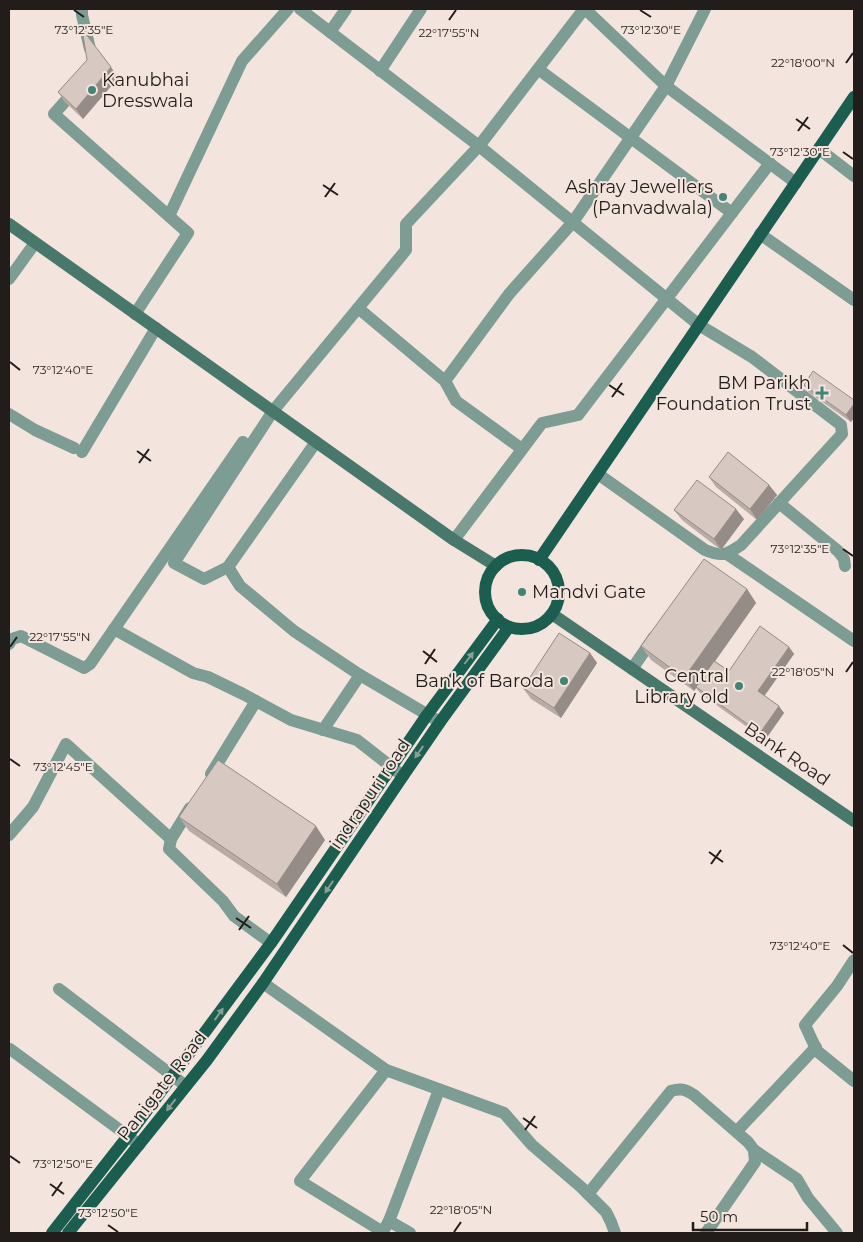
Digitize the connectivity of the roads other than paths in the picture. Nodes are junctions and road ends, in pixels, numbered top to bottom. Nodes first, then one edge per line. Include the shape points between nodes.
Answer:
1 (82, 9) edge
2 (288, 9) edge
3 (300, 9) edge
4 (346, 9) edge
5 (421, 9) edge
6 (584, 9) edge
7 (705, 9) edge
8 (330, 32) junction
9 (92, 60) edge
10 (538, 69) junction
11 (380, 71) junction
12 (82, 83) edge
13 (666, 86) junction
14 (854, 97) edge
15 (631, 138) junction
16 (479, 146) junction
17 (819, 149) junction
18 (770, 163) junction
19 (854, 176) edge
20 (796, 183) junction
21 (732, 213) junction
22 (169, 216) junction
23 (573, 222) junction
24 (9, 224) edge
25 (760, 234) junction
26 (35, 243) junction
27 (9, 279) edge
28 (667, 299) junction
29 (854, 300) edge
30 (358, 308) junction
31 (135, 314) junction
32 (699, 325) junction
33 (156, 328) junction
34 (445, 381) junction
35 (270, 409) junction
36 (9, 414) edge
37 (316, 442) junction
38 (522, 449) junction
39 (598, 474) junction
40 (779, 503) junction
41 (454, 540) junction
42 (716, 556) junction
43 (540, 560) junction
44 (496, 566) junction
45 (845, 566) dead end
46 (228, 567) junction
47 (552, 614) junction
48 (498, 619) junction
49 (509, 627) junction
50 (114, 630) junction
51 (659, 630) edge
52 (854, 641) edge
53 (9, 644) edge
54 (632, 669) junction
55 (360, 675) junction
56 (256, 701) junction
57 (427, 715) junction
58 (440, 722) junction
59 (323, 730) junction
60 (391, 767) junction
61 (403, 776) junction
62 (206, 782) edge
63 (196, 798) edge
64 (854, 820) edge
65 (9, 835) edge
66 (171, 839) junction
67 (271, 943) junction
68 (854, 960) edge
69 (263, 982) junction
70 (59, 989) dead end
71 (816, 1047) junction
72 (9, 1049) edge
73 (386, 1070) junction
74 (173, 1076) junction
75 (854, 1081) edge
76 (186, 1086) junction
77 (439, 1090) junction
78 (737, 1131) junction
79 (128, 1136) junction
80 (139, 1145) junction
81 (754, 1150) junction
82 (588, 1194) junction
83 (385, 1229) edge
84 (52, 1233) edge
85 (68, 1233) edge
86 (410, 1233) edge
87 (615, 1233) edge
88 (706, 1233) edge
89 (837, 1233) edge

1 - 9 street
2 - 22 street via 242,61
3 - 8 street
4 - 8 street
5 - 11 street
6 - 10 street
6 - 13 street
7 - 13 street
8 - 11 street
10 - 15 street
10 - 16 street
11 - 16 street
12 - 22 street via 54,114
13 - 15 street
13 - 18 street
14 - 17 main road
15 - 21 street
15 - 23 street
16 - 23 street
16 - 30 street via 406,224 406,250
17 - 19 street
17 - 20 main road
18 - 20 street
18 - 21 street
20 - 25 main road
21 - 28 street
22 - 31 street via 188,232
23 - 28 street
23 - 34 street via 509,294
24 - 26 main road
25 - 29 street
25 - 32 main road
26 - 27 street
26 - 31 main road
28 - 32 street
28 - 38 street via 578,415 542,423
30 - 34 street
30 - 35 street
31 - 33 main road
32 - 39 main road
32 - 40 street via 752,357 841,425 842,434
33 - 35 main road
33 - 36 street via 78,450
34 - 38 street via 456,401
35 - 37 main road
35 - 46 street via 174,563 204,579
35 - 50 street
37 - 41 main road
37 - 46 street
38 - 41 street
39 - 42 street
39 - 43 main road
40 - 42 street via 741,545
40 - 45 street via 838,551
41 - 44 main road
42 - 52 street
43 - 44 main road via 524,554 513,555
43 - 47 main road via 553,570 558,580 558,604
44 - 48 main road via 485,585 484,595 491,613
46 - 55 street via 240,586 294,631
47 - 49 main road via 532,628 517,630
47 - 54 main road, Bank Road
48 - 49 main road
57 -> 48 main road
49 - 58 main road, indrapuri road
50 - 53 street via 84,668 21,636
50 - 56 street via 193,674 208,677
51 - 54 street
54 - 64 main road, Bank Road
55 - 57 street
55 - 59 street
56 - 59 street via 291,720
56 - 62 street
57 - 58 street
57 - 60 main road
58 -> 61 main road, indrapuri road
59 - 60 street via 357,740
60 - 61 street
60 - 67 main road
61 -> 69 main road, indrapuri road
63 - 66 street
65 - 66 street via 33,807 66,744
66 - 67 street via 169,849 223,901 234,916
74 -> 67 main road
68 - 71 street via 805,1025
69 - 73 street
69 - 76 main road, Panigate Road
70 - 74 street
71 - 75 street
71 - 78 street
72 - 79 street
73 - 77 street
73 - 83 street via 300,1181
74 - 76 street
74 - 79 main road
76 -> 80 main road, Panigate Road
77 - 82 street via 504,1113 532,1145
77 - 83 street
78 - 81 street
78 - 82 street via 694,1094 679,1089 671,1091
79 - 80 street
79 - 84 main road
80 - 85 main road, Panigate Road
81 - 88 street via 755,1162
81 - 89 street via 797,1179
82 - 87 street via 606,1212
83 - 86 street

